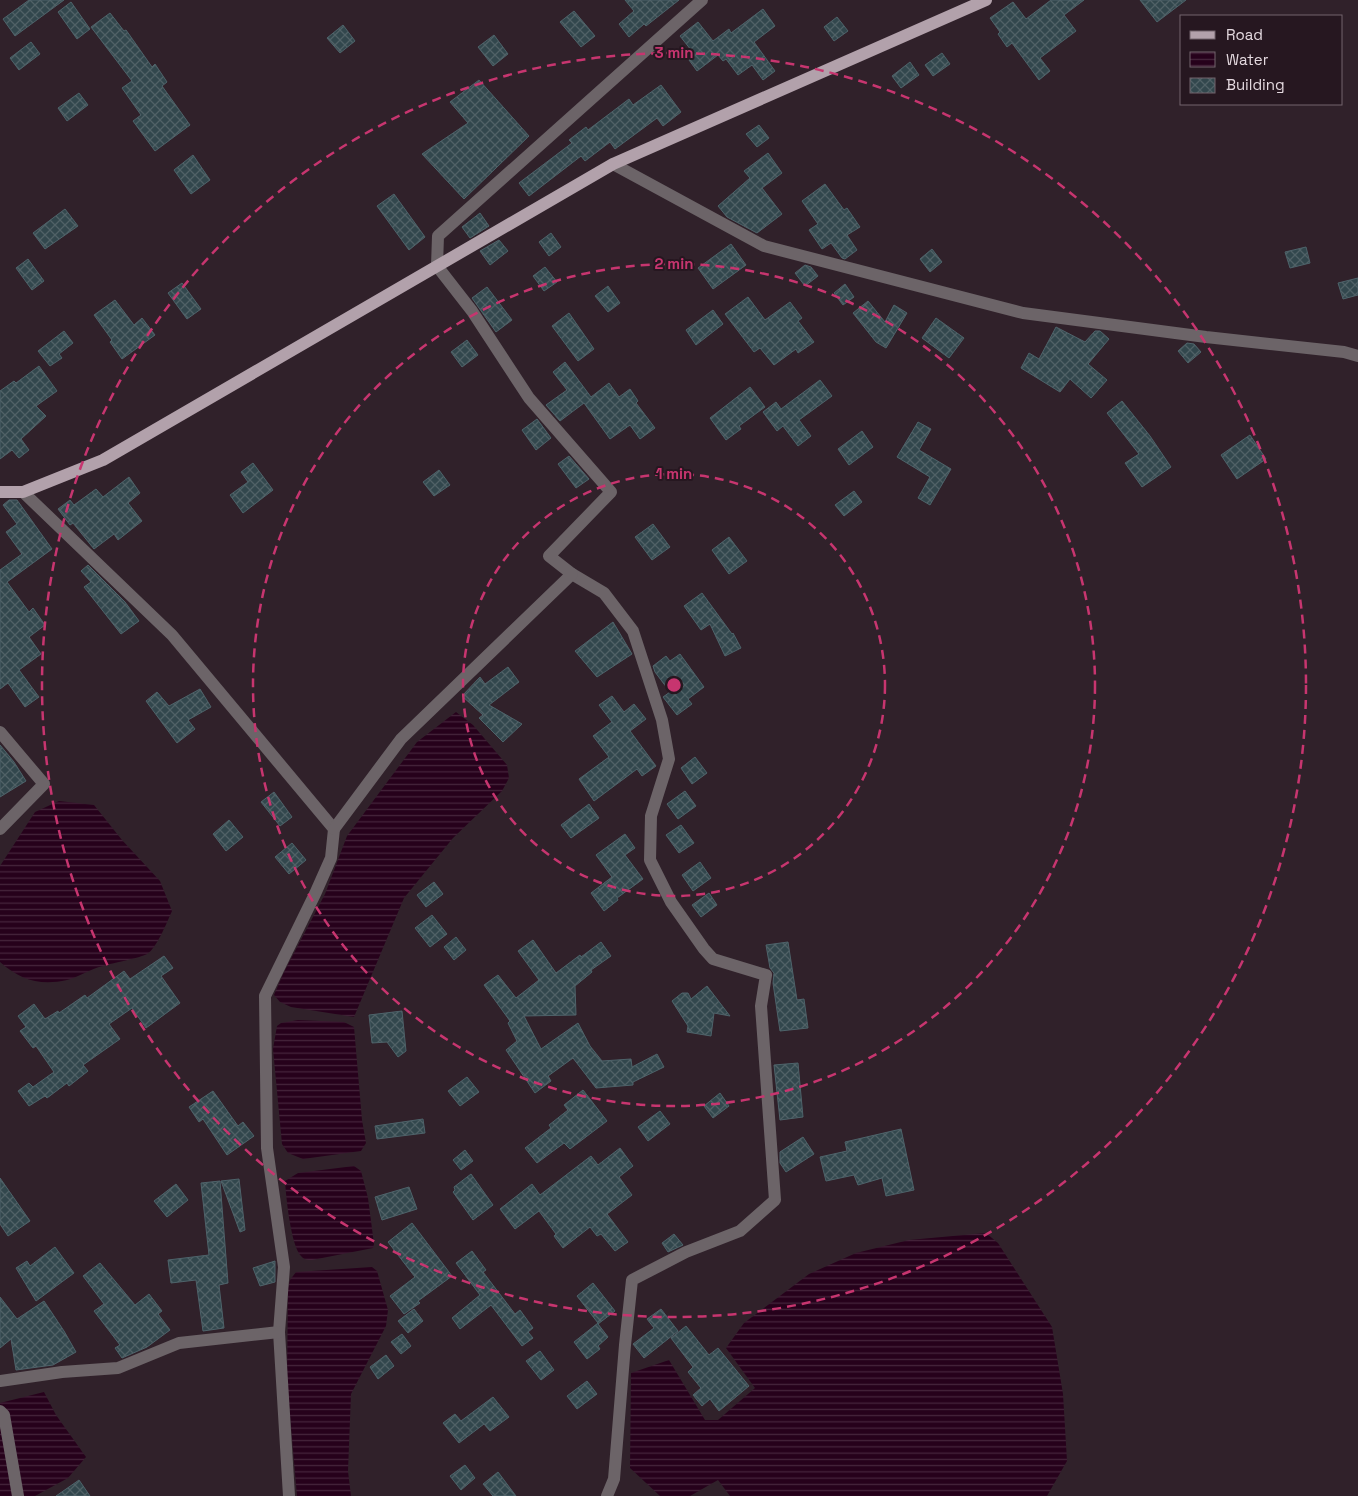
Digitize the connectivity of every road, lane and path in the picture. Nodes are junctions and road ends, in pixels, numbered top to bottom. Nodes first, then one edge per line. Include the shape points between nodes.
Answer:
1 (702, 0) edge
2 (986, 0) edge
3 (613, 164) junction
4 (437, 266) junction
5 (1358, 356) edge
6 (0, 492) edge
7 (23, 492) junction
8 (572, 574) junction
9 (0, 732) edge
10 (0, 829) edge
11 (334, 829) junction
12 (279, 1332) junction
13 (0, 1381) edge
14 (0, 1411) edge
15 (18, 1496) edge
16 (289, 1496) edge
17 (607, 1496) edge

1 - 4 street via 438,236
2 - 3 main road
3 - 4 main road
3 - 5 street via 764,246 1023,313
4 - 7 main road via 103,460
4 - 8 street via 472,311 529,398 611,492 549,556
6 - 7 main road
7 - 11 street via 172,635
8 - 11 street via 401,739
8 - 17 street via 604,593 633,631 662,720 669,759 650,816 650,860 671,902 713,959 766,975 761,1006 776,1200 740,1231 686,1252 632,1280 614,1479
9 - 10 street via 44,784
11 - 12 street via 331,858 265,996 267,1148 284,1267
12 - 13 street via 179,1343 118,1368
12 - 16 street
14 - 15 street via 4,1415

